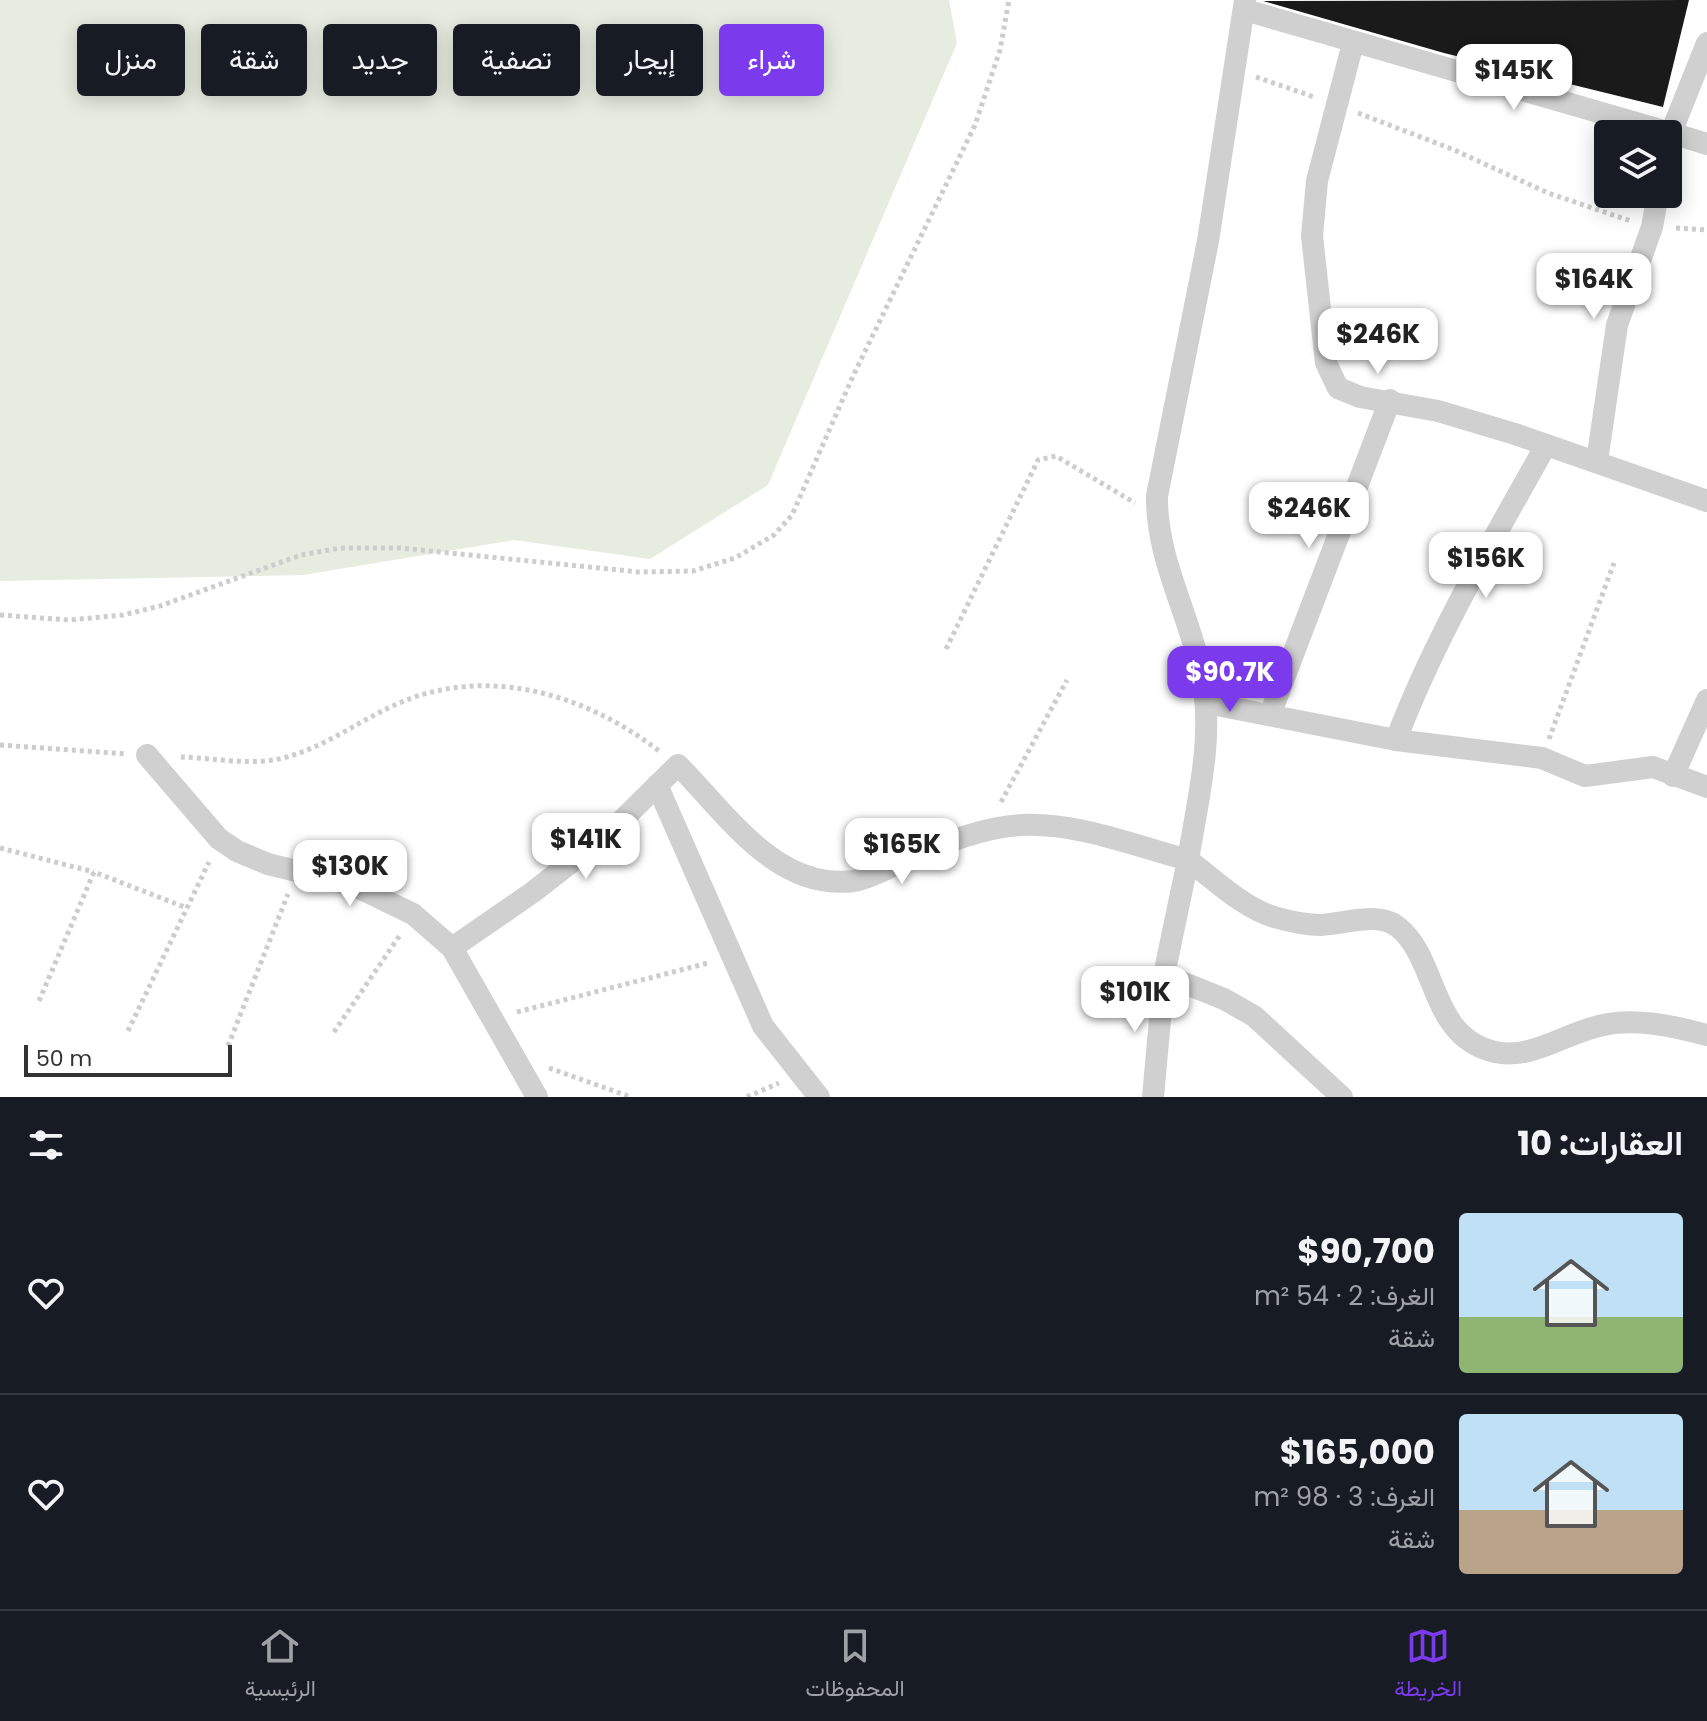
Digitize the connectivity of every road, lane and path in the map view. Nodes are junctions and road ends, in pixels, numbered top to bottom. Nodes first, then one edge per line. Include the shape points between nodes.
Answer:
1 (1009, 0) edge
2 (1245, 5) edge
3 (1353, 43) junction
4 (1707, 43) edge
5 (1235, 70) junction
6 (1336, 105) junction
7 (1606, 120) edge
8 (1677, 120) edge
9 (1682, 141) edge
10 (1707, 144) edge
11 (1655, 208) edge
12 (1652, 227) junction
13 (1707, 230) edge
14 (1390, 400) junction
15 (1546, 445) junction
16 (1597, 461) junction
17 (1707, 501) edge
18 (1157, 514) junction
19 (1614, 563) dead end
20 (0, 615) edge
21 (946, 649) dead end
22 (1067, 680) dead end
23 (1205, 699) junction
24 (1707, 700) edge
25 (1270, 715) junction
26 (1396, 740) junction
27 (0, 745) edge
28 (147, 755) junction
29 (1542, 758) junction
30 (678, 765) junction
31 (1673, 776) junction
32 (657, 785) junction
33 (1707, 787) edge
34 (985, 831) junction
35 (219, 839) junction
36 (0, 848) edge
37 (1188, 860) junction
38 (298, 871) junction
39 (94, 872) junction
40 (187, 908) junction
41 (413, 914) junction
42 (452, 948) junction
43 (733, 957) junction
44 (1164, 975) junction
45 (39, 1001) dead end
46 (493, 1018) junction
47 (128, 1031) dead end
48 (334, 1032) dead end
49 (1707, 1035) edge
50 (228, 1046) dead end
51 (513, 1055) junction
52 (537, 1097) edge
53 (631, 1097) edge
54 (819, 1097) edge
55 (1153, 1097) edge
56 (1342, 1097) edge

1 - 20 path via 1000,50 975,125 792,515 774,535 735,558 693,571 639,572 400,548 340,548 301,555 123,615 69,620
2 - 3 street
2 - 5 street
3 - 6 street
3 - 7 street
4 - 8 street
5 - 6 path
5 - 18 street
6 - 12 path via 1548,193
6 - 14 street via 1317,181 1312,236 1326,363 1338,388
9 - 10 street
11 - 12 street
12 - 13 path
12 - 16 street via 1617,325
14 - 15 street
14 - 25 street
15 - 16 street
15 - 26 street via 1466,589
16 - 17 street
18 - 21 path via 1056,456 1043,456
18 - 23 street
19 - 29 path
22 - 34 path
23 - 25 street
23 - 37 street via 1207,745
24 - 31 street
25 - 26 street
26 - 29 street
27 - 28 path
28 - 30 path via 280,759 316,747 402,702 445,687 482,685 568,699 600,712
28 - 35 street
29 - 31 street via 1585,776 1653,767
30 - 32 street
30 - 34 street via 774,862 819,880 855,881
31 - 33 street
32 - 42 street via 590,849
32 - 43 street
34 - 37 street via 1046,826
35 - 38 street via 237,851
35 - 40 path
36 - 39 path
37 - 44 street
37 - 49 street via 1273,917 1319,925 1366,920 1395,925 1408,936 1444,1012 1478,1047 1519,1054 1600,1025 1637,1023
38 - 41 street via 353,885
38 - 50 path
39 - 40 path
39 - 45 path
40 - 47 path
41 - 42 street
41 - 48 path
42 - 46 street
43 - 46 path
43 - 54 street via 763,1026
44 - 55 street
44 - 56 street via 1254,1016
46 - 51 street
51 - 52 street
51 - 53 path

